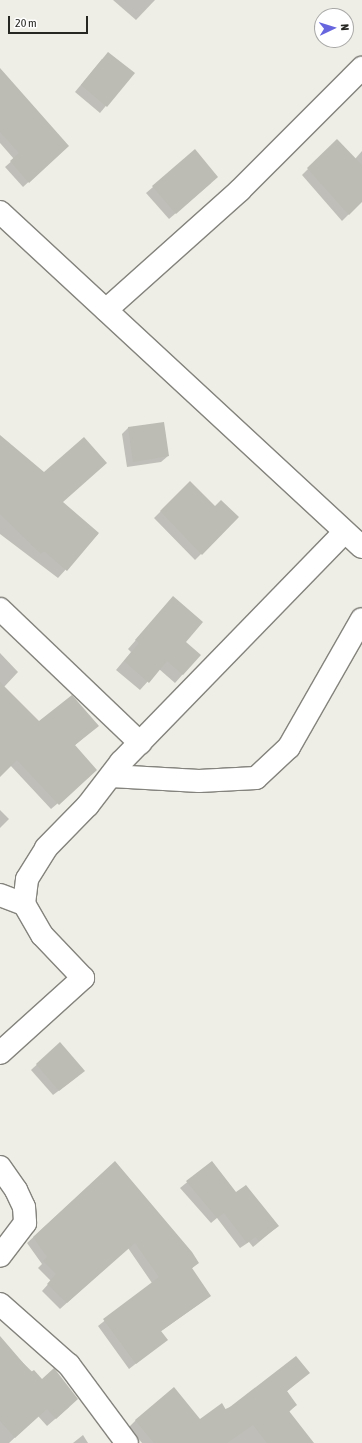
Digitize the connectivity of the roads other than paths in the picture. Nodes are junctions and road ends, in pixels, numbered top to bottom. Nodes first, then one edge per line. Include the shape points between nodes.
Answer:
1 (362, 68) edge
2 (0, 212) edge
3 (106, 310) junction
4 (344, 533) junction
5 (362, 547) edge
6 (0, 609) edge
7 (362, 619) edge
8 (140, 743) junction
9 (111, 776) junction
10 (0, 895) edge
11 (24, 904) junction
12 (0, 1053) edge
13 (0, 1167) edge
14 (0, 1256) edge
15 (0, 1304) edge
16 (127, 1443) edge

1 - 3 street via 240,190
2 - 3 street
3 - 4 street
4 - 5 street
4 - 8 street
6 - 8 street
7 - 9 street via 289,747 256,778 199,781
8 - 9 street
9 - 11 street via 46,848 27,879
10 - 11 street
11 - 12 street via 42,935 83,978
13 - 14 street via 24,1207 26,1223
15 - 16 street via 69,1365

